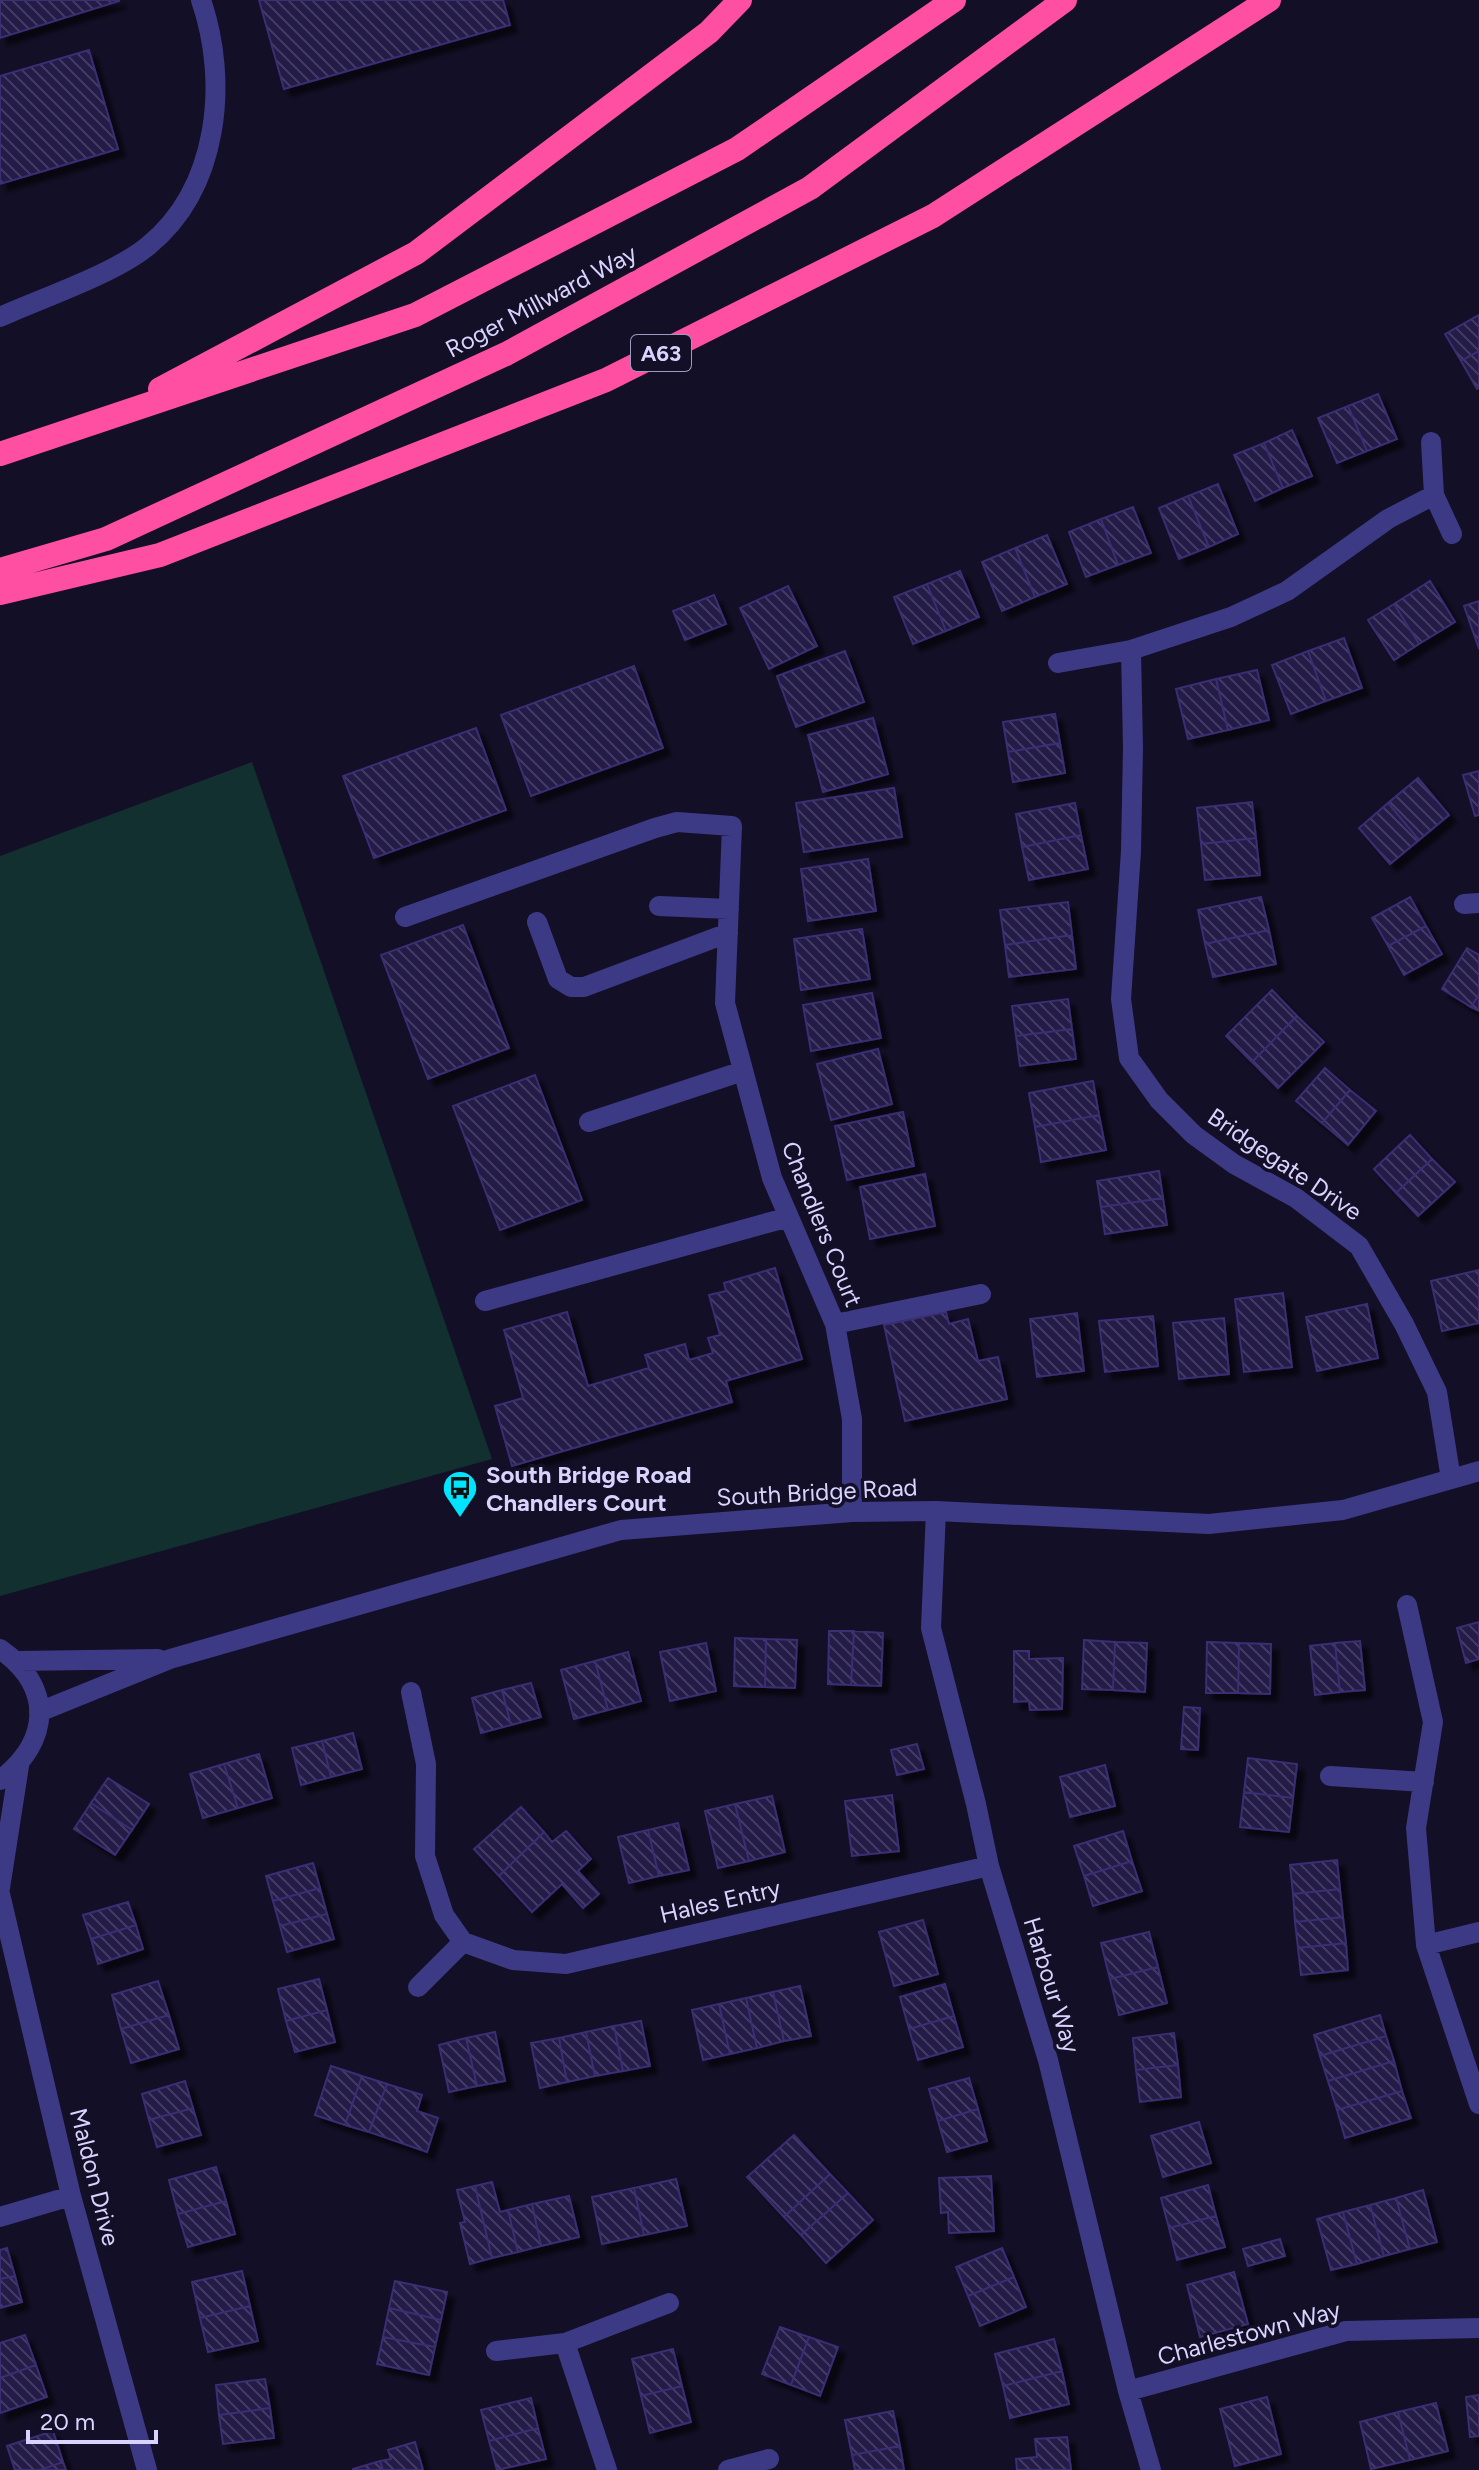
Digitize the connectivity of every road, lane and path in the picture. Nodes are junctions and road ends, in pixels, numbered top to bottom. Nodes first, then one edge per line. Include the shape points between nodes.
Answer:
1 (201, 0) edge
2 (740, 0) edge
3 (954, 0) edge
4 (1065, 0) edge
5 (1269, 0) edge
6 (0, 317) edge
7 (94, 424) junction
8 (1431, 442) dead end
9 (0, 454) edge
10 (1434, 495) junction
11 (1452, 534) dead end
12 (0, 570) edge
13 (0, 593) edge
14 (1131, 650) junction
15 (1058, 663) dead end
16 (659, 906) dead end
17 (729, 909) junction
18 (405, 917) dead end
19 (537, 922) dead end
20 (728, 933) junction
21 (743, 1071) junction
22 (589, 1122) dead end
23 (789, 1217) junction
24 (981, 1294) dead end
25 (485, 1301) dead end
26 (835, 1324) junction
27 (1479, 1471) edge
28 (1451, 1479) junction
29 (936, 1511) junction
30 (852, 1512) junction
31 (1407, 1605) dead end
32 (0, 1649) edge
33 (170, 1659) junction
34 (18, 1661) junction
35 (411, 1692) dead end
36 (39, 1712) junction
37 (19, 1766) junction
38 (1330, 1776) dead end
39 (0, 1780) edge
40 (1424, 1782) junction
41 (989, 1866) junction
42 (0, 1888) edge
43 (0, 1894) edge
44 (1479, 1932) edge
45 (463, 1942) junction
46 (1426, 1945) junction
47 (418, 1987) dead end
48 (1479, 2104) edge
49 (71, 2196) junction
50 (0, 2217) edge
51 (669, 2303) dead end
52 (1479, 2328) edge
53 (565, 2343) junction
54 (496, 2351) dead end
55 (1128, 2391) junction
56 (769, 2459) dead end
57 (147, 2470) edge
58 (607, 2470) edge
59 (728, 2470) edge
60 (1151, 2470) edge

1 - 6 street via 213,46 217,94 212,136 178,217 147,247 106,271
2 - 7 highway via 709,32 416,253
3 - 7 highway, Roger Millward Way via 737,149 415,315
4 - 12 highway, Roger Millward Way via 810,188 506,354 106,539
5 - 13 highway, A63 via 933,216 606,380 160,555
7 - 9 highway, Roger Millward Way
8 - 10 street
10 - 11 street
10 - 14 street via 1388,519 1287,591 1231,617
14 - 15 street
14 - 28 street, Bridgegate Drive via 1131,851 1121,999 1129,1058 1159,1100 1194,1135 1296,1198 1359,1246 1437,1392
16 - 17 street
17 - 18 street, Chandlers Court via 732,826 677,822
17 - 20 street, Chandlers Court
19 - 20 street via 558,979 571,987 584,987
20 - 21 street, Chandlers Court via 725,1003
21 - 22 street
21 - 23 street, Chandlers Court via 772,1178
23 - 25 street
23 - 26 street, Chandlers Court
24 - 26 street
26 - 30 street, Chandlers Court via 852,1419
27 - 28 street, South Bridge Road
28 - 29 street, South Bridge Road via 1343,1510 1209,1524
29 - 30 street, South Bridge Road
29 - 41 street, Harbour Way via 931,1628
30 - 33 street, South Bridge Road via 621,1530
31 - 40 street via 1433,1722
32 - 34 street
33 - 34 street, South Bridge Road
33 - 36 street, South Bridge Road
34 - 36 street
35 - 45 street via 426,1764 425,1856 444,1915
36 - 37 street via 34,1741
37 - 39 street
37 - 42 street
38 - 40 street
40 - 46 street via 1416,1828
41 - 45 street, Hales Entry via 566,1964 513,1960
41 - 55 street, Harbour Way via 1048,2060
43 - 49 street, Maldon Drive
44 - 46 street
45 - 47 street
46 - 48 street
49 - 50 street
49 - 57 street, Maldon Drive
51 - 53 street
52 - 55 street, Charlestown Way via 1346,2331
53 - 54 street
53 - 58 street
55 - 60 street, Harbour Way
56 - 59 street

